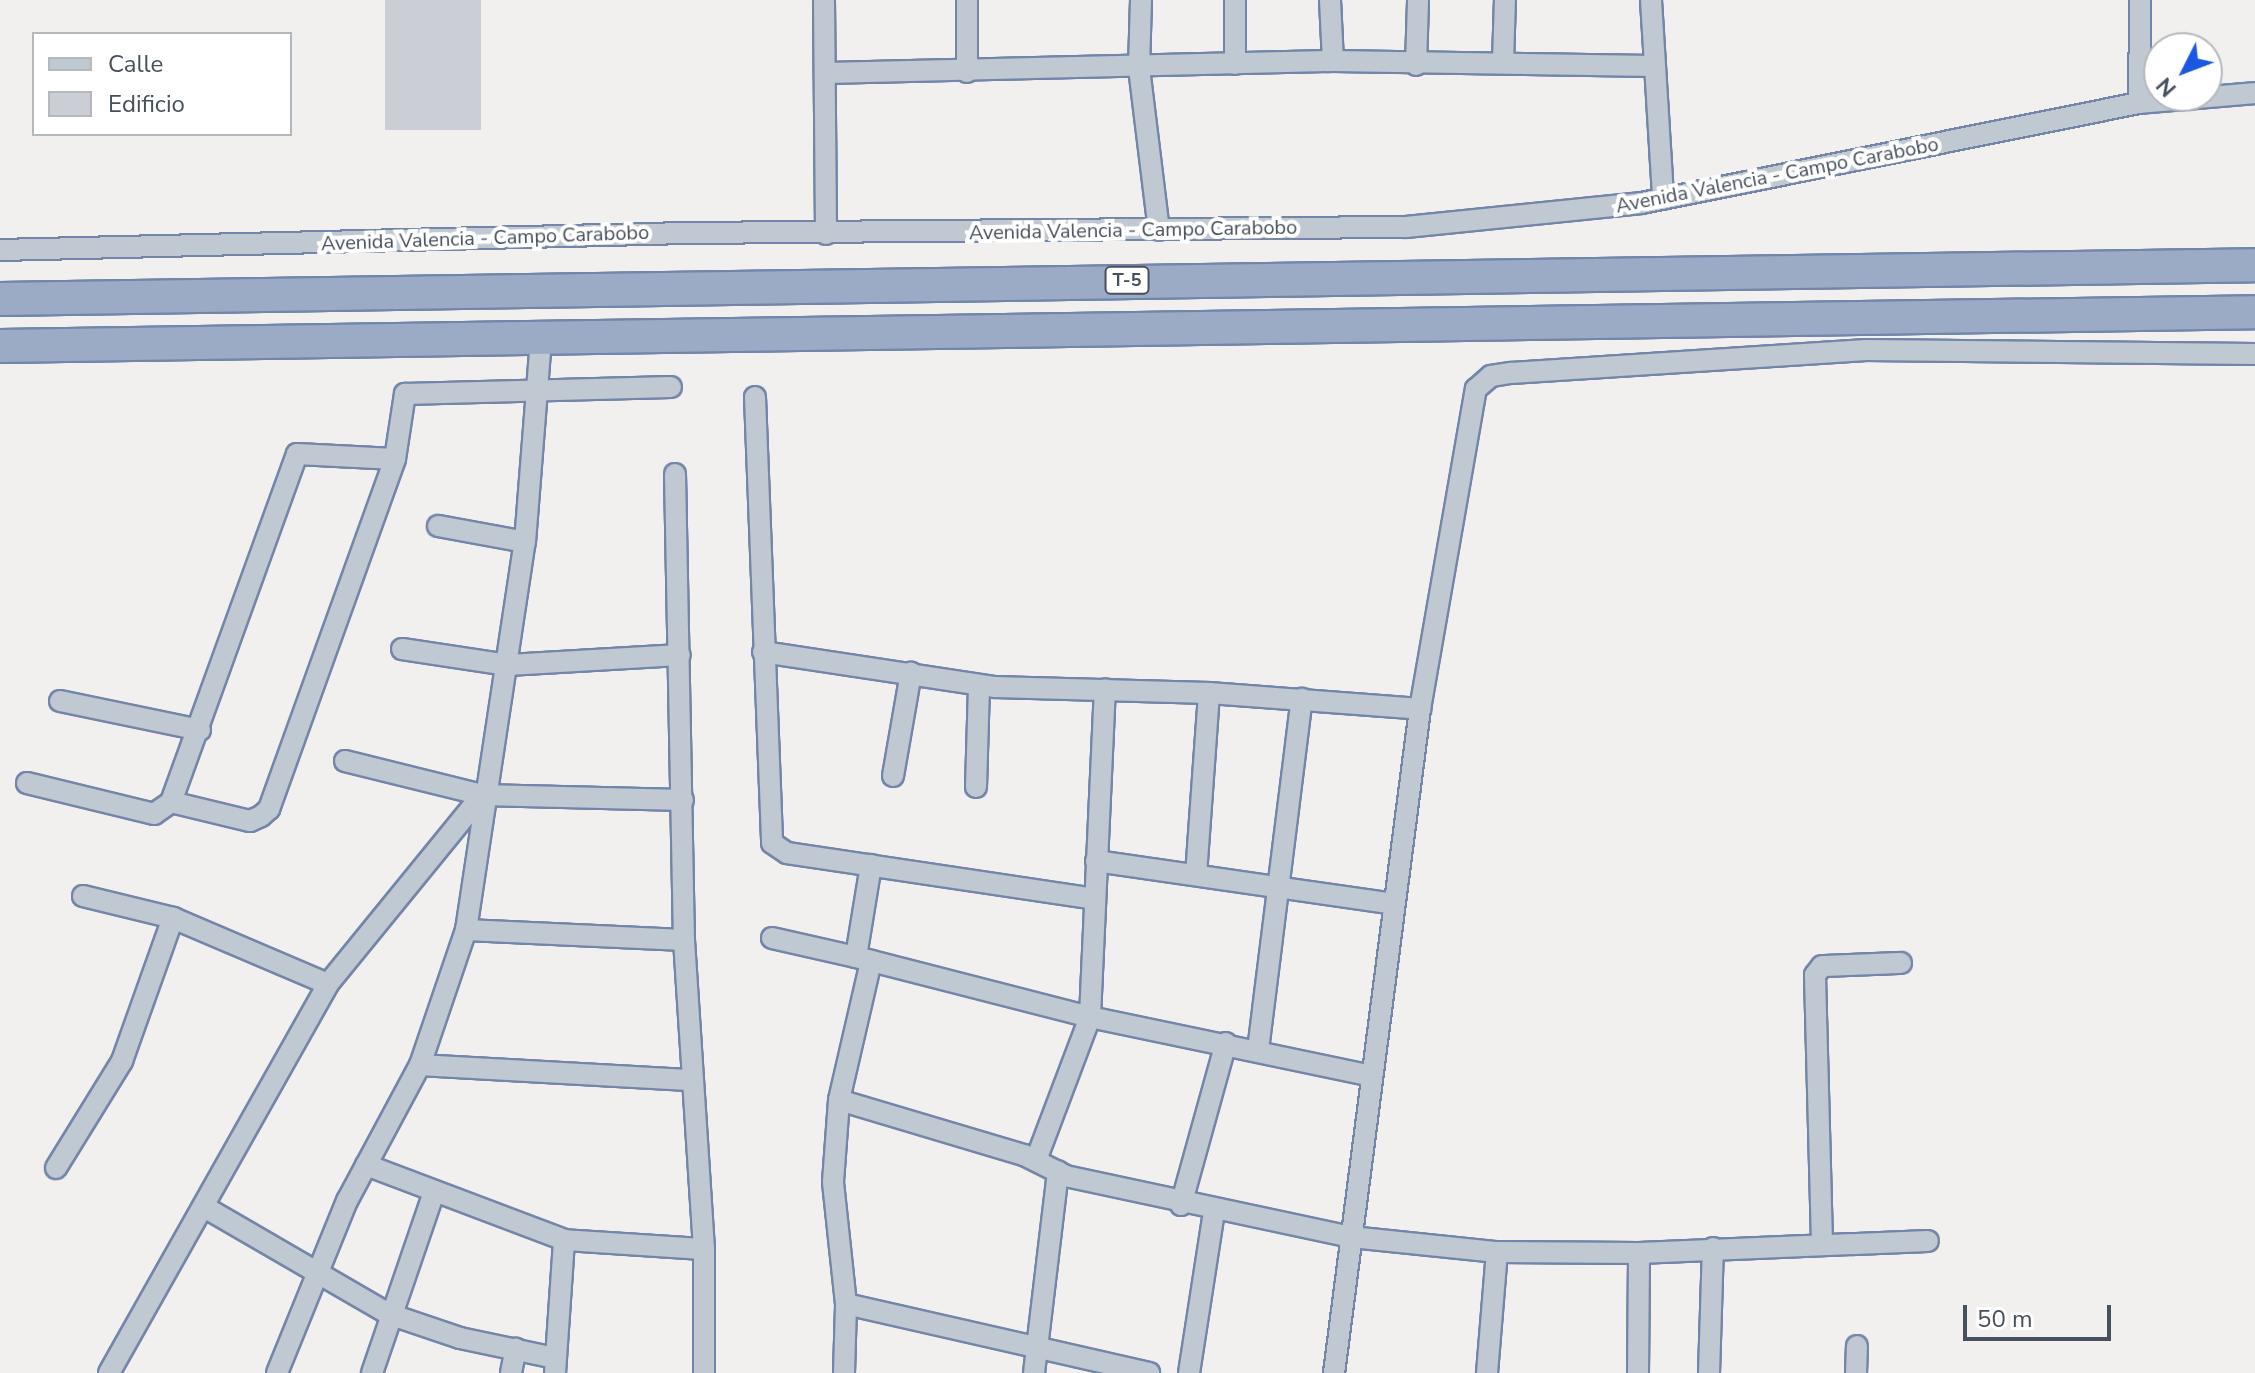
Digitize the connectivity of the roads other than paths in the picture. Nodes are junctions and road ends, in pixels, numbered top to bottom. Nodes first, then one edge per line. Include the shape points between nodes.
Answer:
1 (824, 0) edge
2 (967, 0) edge
3 (1141, 0) edge
4 (1235, 0) edge
5 (1330, 0) edge
6 (1418, 0) edge
7 (1505, 0) edge
8 (1651, 0) edge
9 (2140, 0) edge
10 (1333, 61) junction
11 (1503, 62) junction
12 (1235, 64) junction
13 (1416, 65) junction
14 (1653, 66) junction
15 (1139, 68) junction
16 (967, 72) junction
17 (826, 73) junction
18 (2255, 93) edge
19 (2139, 103) junction
20 (1663, 199) junction
21 (1159, 230) junction
22 (826, 234) junction
23 (0, 250) edge
24 (2255, 265) edge
25 (0, 299) edge
26 (2255, 312) edge
27 (1801, 318) junction
28 (541, 337) junction
29 (0, 346) edge
30 (2255, 354) edge
31 (1796, 358) junction
32 (540, 387) junction
33 (671, 387) dead end
34 (755, 397) dead end
35 (395, 459) junction
36 (675, 474) dead end
37 (438, 526) dead end
38 (525, 542) junction
39 (402, 649) dead end
40 (763, 652) junction
41 (680, 655) junction
42 (508, 665) junction
43 (911, 673) junction
44 (979, 685) junction
45 (1105, 689) junction
46 (1209, 693) junction
47 (1302, 699) junction
48 (60, 701) dead end
49 (1420, 709) junction
50 (200, 730) junction
51 (345, 761) dead end
52 (893, 776) dead end
53 (27, 783) dead end
54 (976, 787) dead end
55 (482, 795) junction
56 (683, 800) junction
57 (171, 802) junction
58 (1096, 861) junction
59 (871, 865) junction
60 (1196, 875) junction
61 (1282, 888) junction
62 (83, 896) dead end
63 (1095, 899) junction
64 (1394, 904) junction
65 (173, 918) junction
66 (466, 930) junction
67 (772, 938) dead end
68 (684, 940) junction
69 (863, 959) junction
70 (1901, 963) dead end
71 (328, 984) junction
72 (1090, 1017) junction
73 (1226, 1043) junction
74 (1258, 1050) junction
75 (420, 1065) junction
76 (1372, 1076) junction
77 (692, 1080) junction
78 (839, 1100) junction
79 (1036, 1160) junction
80 (366, 1165) junction
81 (56, 1168) dead end
82 (1058, 1171) junction
83 (433, 1195) junction
84 (1181, 1205) junction
85 (206, 1208) junction
86 (1214, 1211) junction
87 (1351, 1237) junction
88 (564, 1240) junction
89 (1928, 1241) dead end
90 (1822, 1243) junction
91 (1713, 1248) junction
92 (704, 1249) junction
93 (1497, 1252) junction
94 (1639, 1253) junction
95 (316, 1275) junction
96 (846, 1304) junction
97 (389, 1314) junction
98 (1037, 1345) junction
99 (1857, 1346) dead end
100 (516, 1348) junction
101 (555, 1366) edge
102 (109, 1373) edge
103 (277, 1373) edge
104 (372, 1373) edge
105 (511, 1373) edge
106 (704, 1373) edge
107 (844, 1373) edge
108 (1034, 1373) edge
109 (1149, 1373) edge
110 (1189, 1373) edge
111 (1334, 1373) edge
112 (1487, 1373) edge
113 (1638, 1373) edge
114 (1709, 1373) edge
115 (1856, 1373) edge

1 - 17 street
2 - 16 street
3 - 15 street
4 - 12 street
5 - 10 street
6 - 13 street
7 - 11 street
8 - 14 street
9 - 19 street
10 - 12 street
10 - 13 street
11 - 13 street
11 - 14 street
12 - 15 street
14 - 20 street
15 - 16 street
15 - 21 street
16 - 17 street
17 - 22 street
18 - 19 street, Avenida Valencia - Campo Carabobo
19 - 20 street, Avenida Valencia - Campo Carabobo
20 - 21 street, Avenida Valencia - Campo Carabobo via 1552,217 1406,227
21 - 22 street, Avenida Valencia - Campo Carabobo
22 - 23 street, Avenida Valencia - Campo Carabobo
24 - 25 highway, T-5
26 - 27 highway
27 - 28 highway
27 - 31 street
28 - 29 highway
28 - 32 street
30 - 31 street via 1866,350
31 - 49 street via 1511,373 1491,376 1476,389
32 - 33 street
32 - 35 street via 410,391 401,400
32 - 38 street
34 - 40 street
35 - 50 street via 297,454
35 - 57 street via 269,809 250,821
36 - 41 street
37 - 38 street
38 - 42 street
39 - 42 street
40 - 43 street
40 - 59 street via 772,843 787,853
41 - 42 street
41 - 56 street
42 - 55 street
43 - 44 street
43 - 52 street
44 - 45 street
44 - 54 street
45 - 46 street
45 - 58 street
46 - 47 street
46 - 60 street
47 - 49 street
47 - 61 street
48 - 50 street
49 - 64 street
50 - 57 street
51 - 55 street
53 - 57 street via 154,814
55 - 56 street
55 - 66 street
55 - 71 street
56 - 68 street
58 - 60 street
58 - 63 street
59 - 63 street
59 - 69 street
60 - 61 street
61 - 64 street
61 - 74 street
62 - 65 street
63 - 72 street via 1098,952
64 - 76 street
65 - 71 street
65 - 81 street via 122,1061
66 - 68 street
66 - 75 street
67 - 69 street
68 - 77 street
69 - 72 street
69 - 78 street
70 - 90 street via 1822,966 1815,975
71 - 85 street via 264,1088
72 - 73 street
72 - 79 street
73 - 74 street
73 - 84 street
74 - 76 street
75 - 77 street
75 - 80 street
76 - 87 street
77 - 92 street
78 - 79 street
78 - 96 street via 833,1182
79 - 82 street
80 - 83 street
80 - 95 street
82 - 84 street
82 - 98 street
83 - 88 street
83 - 97 street
84 - 86 street
85 - 95 street
85 - 102 street
86 - 87 street
86 - 110 street
87 - 93 street
87 - 111 street
88 - 92 street
88 - 101 street
89 - 90 street
90 - 91 street
91 - 94 street
91 - 114 street
92 - 106 street
93 - 94 street
93 - 112 street
94 - 113 street
95 - 97 street
95 - 103 street
96 - 98 street
96 - 107 street
97 - 100 street via 460,1338
97 - 104 street
98 - 108 street
98 - 109 street
99 - 115 street
100 - 101 street
100 - 105 street

